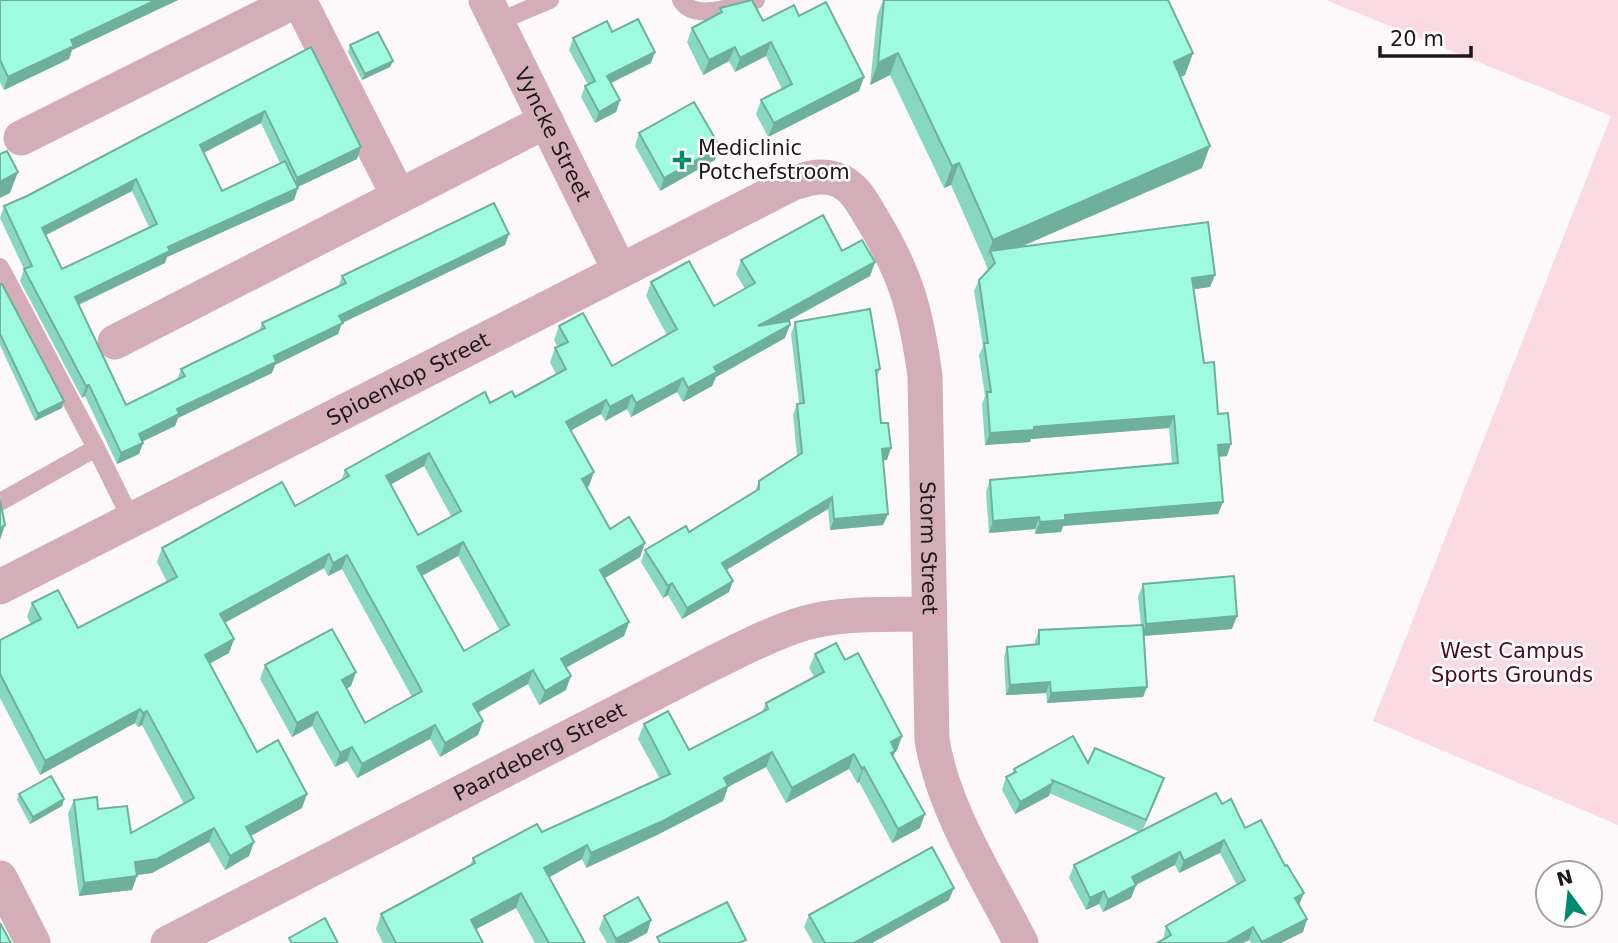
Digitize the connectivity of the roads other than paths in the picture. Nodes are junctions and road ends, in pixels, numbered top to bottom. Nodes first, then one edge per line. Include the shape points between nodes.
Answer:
1 (298, 0) edge
2 (550, 0) edge
3 (681, 0) edge
4 (756, 0) edge
5 (491, 11) edge
6 (546, 121) junction
7 (21, 138) dead end
8 (818, 176) joint
9 (398, 195) junction
10 (0, 267) edge
11 (620, 271) junction
12 (115, 342) dead end
13 (96, 448) junction
14 (0, 502) edge
15 (131, 519) junction
16 (0, 587) edge
17 (929, 614) junction
18 (0, 878) edge
19 (33, 943) edge
20 (168, 943) edge
21 (1021, 943) edge

1 - 7 street
1 - 9 street
2 - 5 lane
3 - 4 lane via 684,6 702,11
5 - 6 street, Vyncke Street
6 - 9 street
6 - 11 street, Vyncke Street
8 - 11 street, Spioenkop Street via 793,183
8 - 17 street, Storm Street via 837,179 855,190 891,250 918,326 925,376
9 - 12 street
10 - 13 lane
11 - 15 street, Spioenkop Street
13 - 14 lane
13 - 15 lane
15 - 16 street, Spioenkop Street
17 - 20 street, Paardeberg Street via 835,618 769,637
17 - 21 street, Storm Street via 936,766 954,814
18 - 19 street

